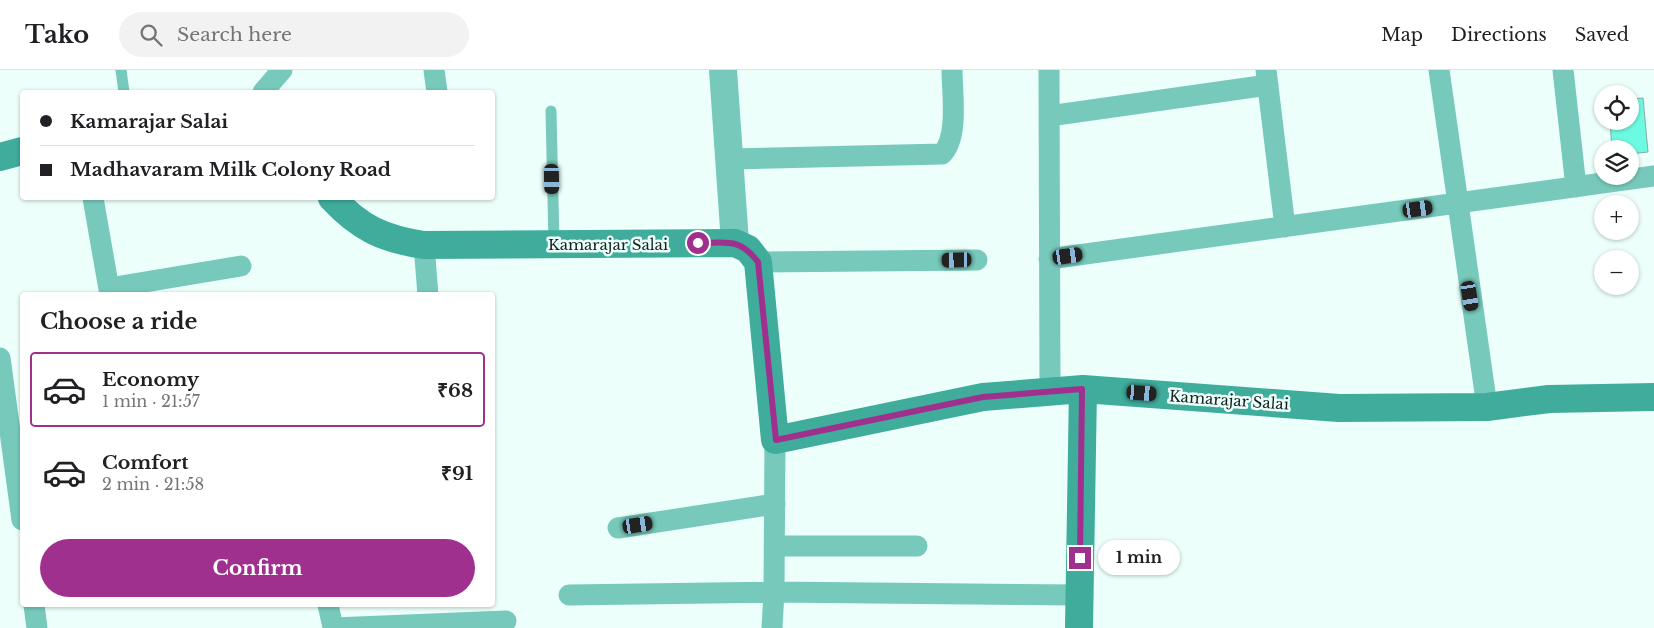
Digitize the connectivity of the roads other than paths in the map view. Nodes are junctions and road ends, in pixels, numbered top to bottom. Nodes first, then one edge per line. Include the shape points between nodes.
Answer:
1 (121, 70) edge
2 (282, 70) edge
3 (434, 70) edge
4 (723, 70) edge
5 (952, 70) edge
6 (1048, 70) edge
7 (1439, 70) edge
8 (1563, 70) edge
9 (1267, 78) edge
10 (124, 90) edge
11 (264, 90) edge
12 (437, 90) edge
13 (551, 111) dead end
14 (1048, 116) junction
15 (20, 152) edge
16 (0, 157) edge
17 (731, 159) junction
18 (1654, 176) edge
19 (1576, 187) junction
20 (93, 200) edge
21 (334, 200) edge
22 (1456, 204) junction
23 (1285, 227) junction
24 (734, 243) junction
25 (554, 244) junction
26 (424, 245) junction
27 (1048, 259) junction
28 (977, 260) dead end
29 (758, 262) junction
30 (241, 266) dead end
31 (109, 291) edge
32 (428, 292) edge
33 (0, 358) edge
34 (1082, 389) junction
35 (1050, 392) junction
36 (1654, 397) edge
37 (1487, 406) junction
38 (776, 440) junction
39 (775, 504) junction
40 (20, 505) edge
41 (618, 528) dead end
42 (774, 546) junction
43 (917, 546) dead end
44 (774, 592) junction
45 (569, 595) dead end
46 (1079, 595) junction
47 (34, 607) edge
48 (328, 607) edge
49 (506, 621) dead end
50 (38, 628) edge
51 (333, 628) edge
52 (772, 628) edge
53 (1078, 628) edge

1 - 10 lane
2 - 11 street
3 - 12 street
4 - 17 street
5 - 17 street via 952,135 949,147 942,154
6 - 14 street
7 - 22 street
8 - 19 street
9 - 14 street
9 - 23 street
13 - 25 lane
14 - 27 street
15 - 16 main road
17 - 24 street
18 - 19 street
19 - 22 street
20 - 31 street
21 - 26 main road, Kamarajar Salai via 363,226 380,235
22 - 23 street
22 - 37 street
23 - 27 street
24 - 25 main road, Kamarajar Salai
24 - 29 main road via 748,248
25 - 26 main road, Kamarajar Salai
26 - 32 street
27 - 35 street
28 - 29 street
29 - 38 main road
30 - 31 street
33 - 40 street
34 - 35 main road, Kamarajar Salai
34 - 37 main road, Kamarajar Salai via 1339,408
34 - 46 main road
35 - 38 main road, Kamarajar Salai via 983,397
36 - 37 main road, Kamarajar Salai via 1549,400
38 - 39 street
39 - 41 street
39 - 42 street
42 - 43 street
42 - 44 street
44 - 45 street
44 - 46 street
44 - 52 street
46 - 53 main road
47 - 50 street
48 - 51 street
49 - 51 street

